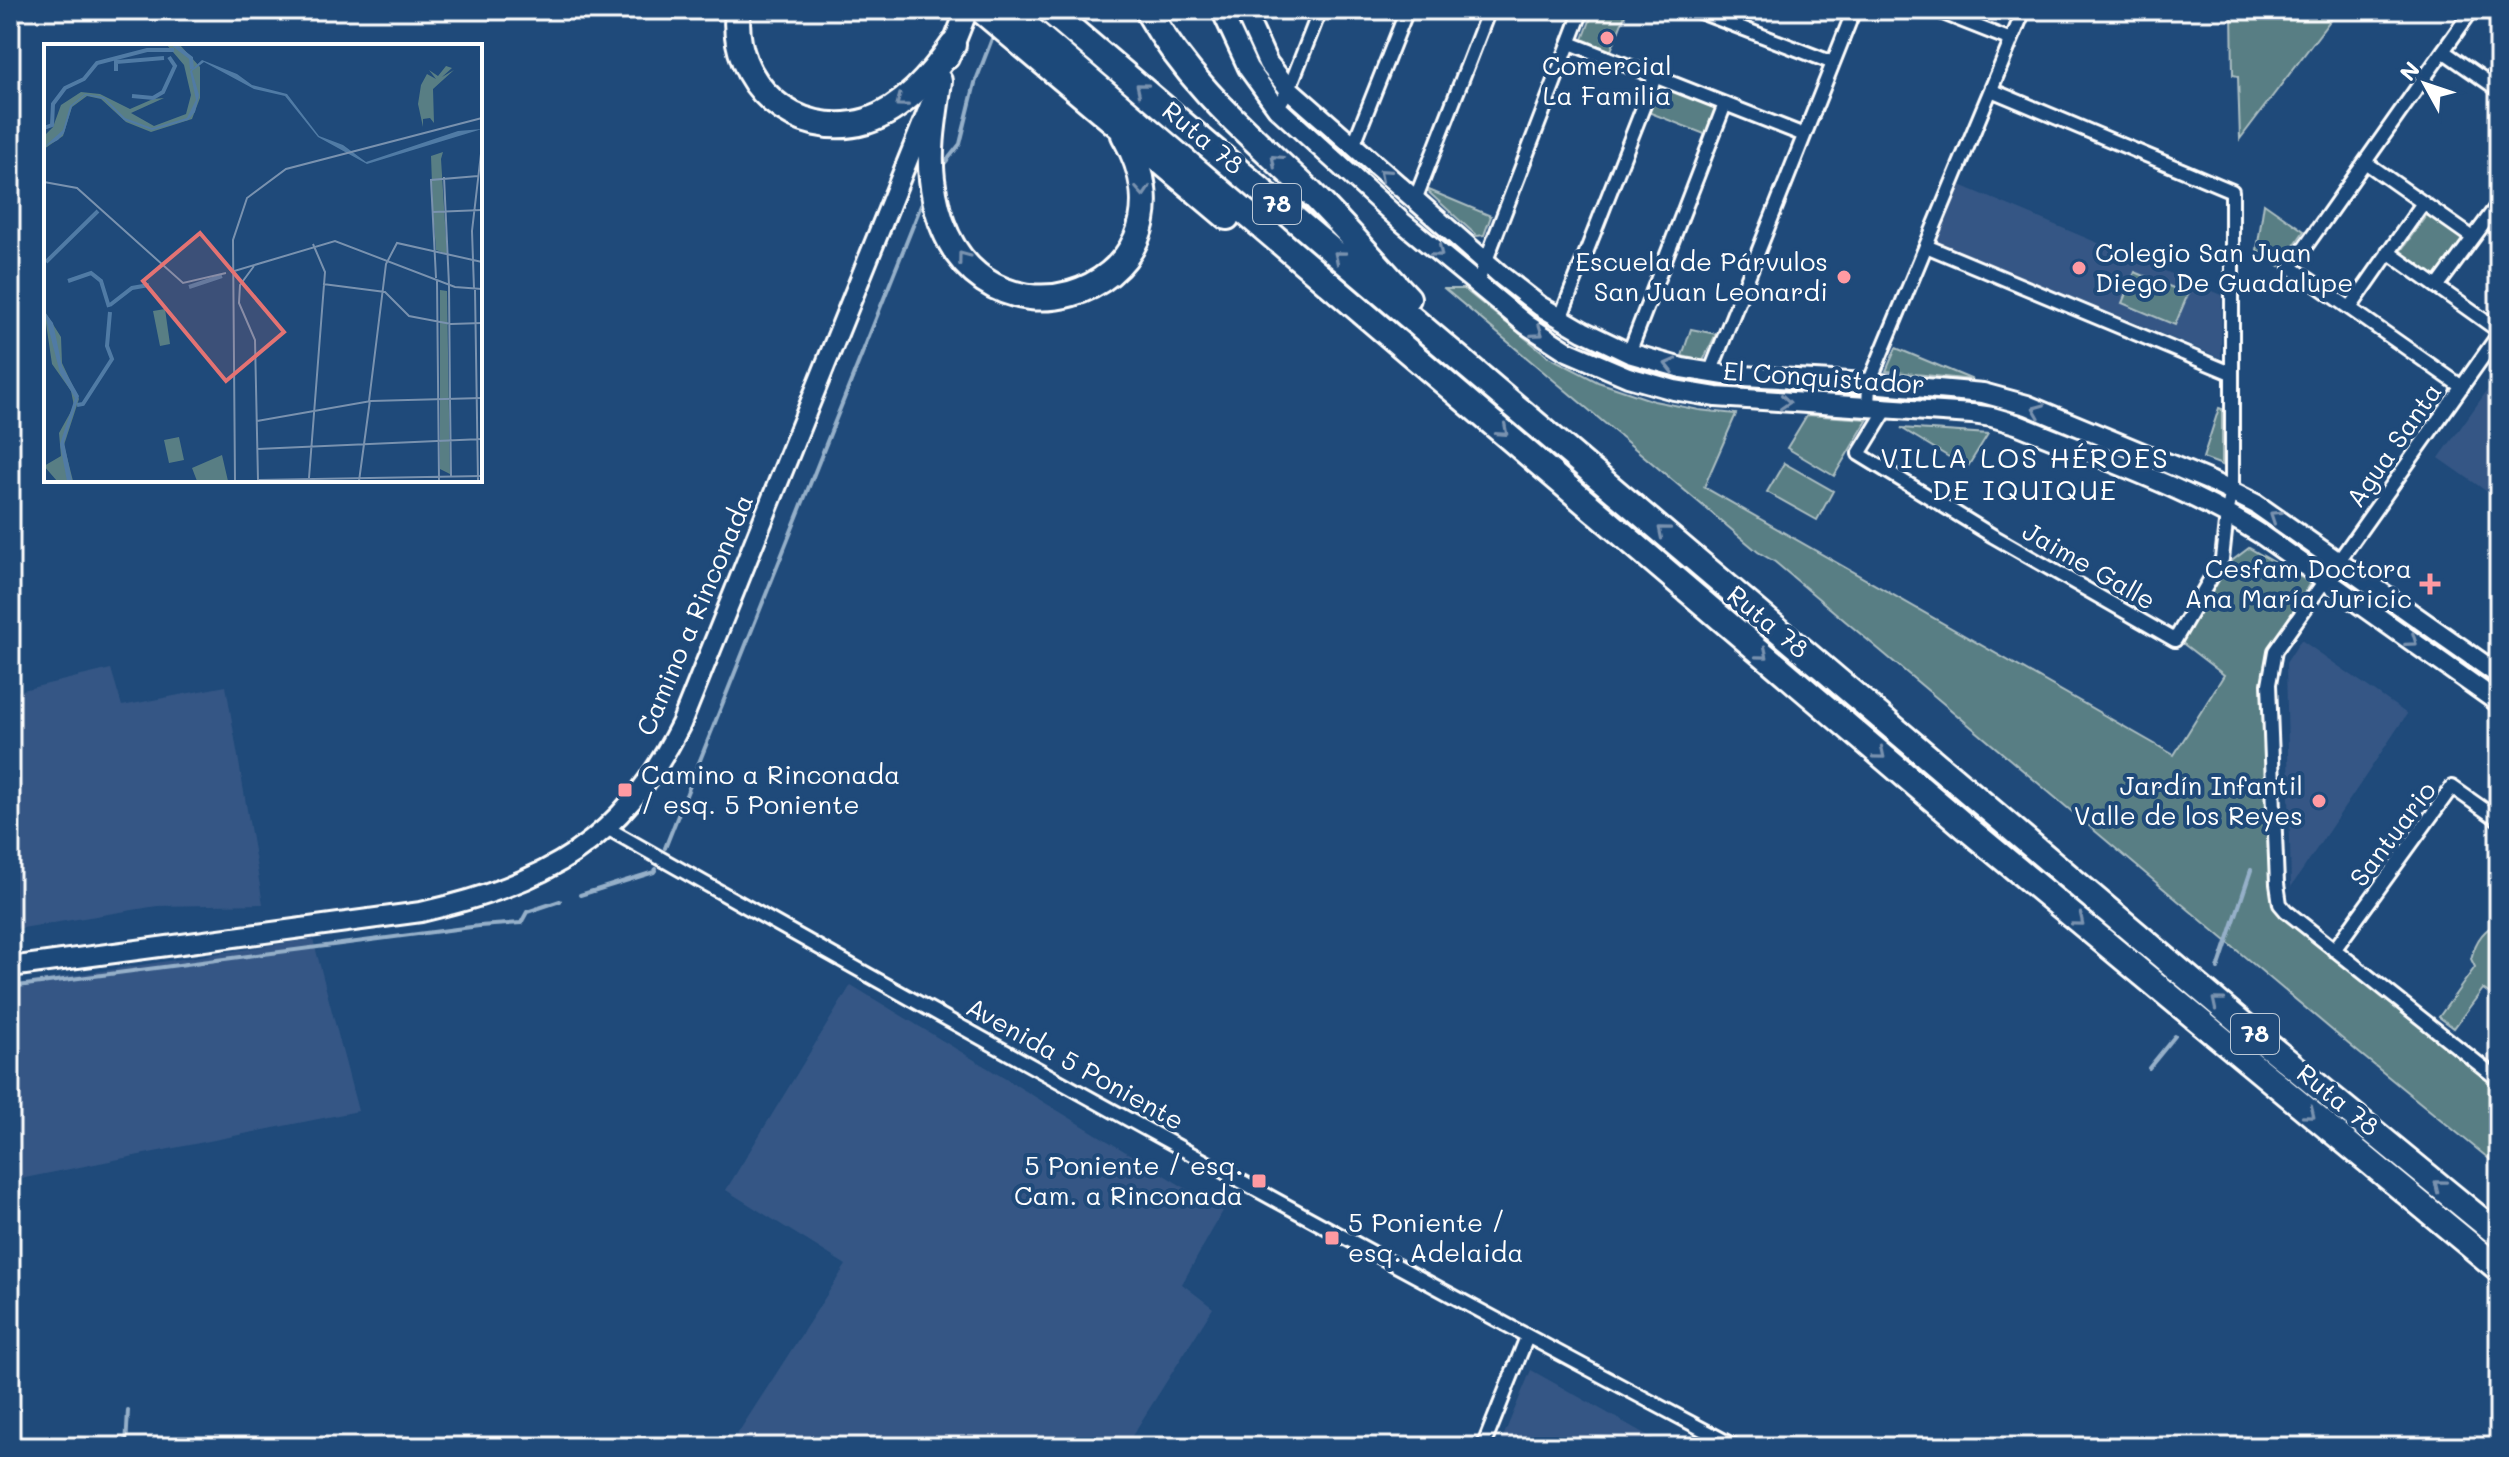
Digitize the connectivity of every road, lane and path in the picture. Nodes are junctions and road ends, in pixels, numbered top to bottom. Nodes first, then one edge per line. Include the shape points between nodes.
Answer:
1 (738, 10) edge
2 (967, 10) edge
3 (981, 10) edge
4 (1049, 10) edge
5 (1147, 10) edge
6 (1221, 10) edge
7 (1244, 10) edge
8 (1320, 10) edge
9 (1407, 10) edge
10 (1489, 10) edge
11 (1582, 10) edge
12 (1695, 10) edge
13 (1854, 10) edge
14 (1935, 10) edge
15 (2024, 10) edge
16 (2472, 10) edge
17 (1010, 19) edge
18 (2011, 40) junction
19 (1570, 43) junction
20 (953, 45) junction
21 (2443, 51) junction
22 (1833, 63) junction
23 (1655, 77) junction
24 (939, 81) junction
25 (1289, 89) junction
26 (1991, 90) junction
27 (2499, 90) edge
28 (1725, 104) junction
29 (1277, 108) junction
30 (1113, 120) junction
31 (1804, 135) junction
32 (1353, 146) junction
33 (2365, 162) junction
34 (1415, 200) junction
35 (2423, 203) junction
36 (2499, 203) edge
37 (2473, 238) junction
38 (1926, 246) junction
39 (2388, 252) junction
40 (1486, 261) junction
41 (1477, 284) junction
42 (2437, 287) junction
43 (2350, 308) junction
44 (1560, 319) junction
45 (2499, 333) edge
46 (1629, 353) junction
47 (1710, 373) junction
48 (2231, 373) junction
49 (1444, 380) junction
50 (1869, 383) junction
51 (2462, 387) junction
52 (1505, 398) junction
53 (1877, 409) junction
54 (2232, 491) junction
55 (2227, 514) junction
56 (2339, 561) junction
57 (2325, 580) junction
58 (2499, 675) edge
59 (2499, 703) edge
60 (2499, 820) edge
61 (607, 828) junction
62 (2334, 950) junction
63 (10, 967) edge
64 (2499, 1080) edge
65 (2499, 1235) edge
66 (2499, 1269) edge
67 (1527, 1337) junction
68 (1483, 1447) edge
69 (1736, 1447) edge

20 -> 1 highway via 916,89 880,116 856,123 818,123 780,107 756,83 739,46
2 - 20 main road, Camino a Rinconada
3 - 17 highway
52 -> 4 highway, Ruta 78 / 78
52 -> 5 highway via 1316,198 1211,98
6 - 29 main road, El Conquistador via 1248,68
7 - 25 main road, El Conquistador via 1268,63
8 - 25 street
9 - 32 street
10 - 34 street
11 - 19 street
12 - 22 street
13 - 22 street
14 - 18 street
15 - 18 street
16 - 21 street
17 - 30 highway
17 - 49 highway, Ruta 78 / 78
18 - 26 street
19 - 23 street
19 - 40 street
20 - 24 main road, Camino a Rinconada
21 - 27 street
21 - 33 street
22 - 31 street
23 - 28 street
23 - 44 street
30 -> 24 highway via 1142,177 1144,204 1136,237 1112,271 1086,288 1059,297 1023,297 981,277 945,228 931,163
24 - 61 main road, Camino a Rinconada via 686,713 652,775
25 - 29 street
25 - 32 main road, El Conquistador
26 - 38 street
26 - 48 street via 2232,191
28 - 31 street
28 - 46 street
29 -> 41 main road, El Conquistador
30 - 49 highway via 1332,302
31 - 47 street
34 -> 32 main road, El Conquistador
33 - 35 street
33 - 43 street via 2291,267
34 - 40 main road, El Conquistador
35 - 37 street
35 - 39 street
36 - 37 street
37 - 42 street
38 - 48 street
38 - 50 street
39 - 42 street
39 - 43 street
40 - 41 street
40 - 44 main road, El Conquistador
41 -> 53 main road, El Conquistador via 1545,338 1628,377 1716,397
42 - 45 street
43 - 51 street
44 - 46 main road, El Conquistador
45 - 51 street, Agua Santa
47 -> 46 main road, El Conquistador
47 - 50 main road, El Conquistador
48 - 54 street
49 -> 66 highway, Ruta 78 / 78 via 1986,844
50 - 53 street
54 -> 50 main road, El Conquistador via 2014,400
51 - 56 street, Agua Santa
65 -> 52 highway, Ruta 78 / 78
53 - 55 main road, El Conquistador via 2004,420
53 - 55 street, Jaime Galle via 1859,454 2175,640 2222,559
54 - 55 street
56 -> 54 main road, El Conquistador
55 - 57 main road, El Conquistador
56 - 57 street, Agua Santa
56 - 58 main road, El Conquistador
57 -> 59 main road, El Conquistador
57 - 62 street, Agua Santa via 2275,651 2269,684 2280,904
60 - 62 street, Santuario via 2452,787
61 - 63 main road, Camino a Rinconada via 538,875 437,908
61 - 67 street, Avenida 5 Poniente
62 - 64 street, Agua Santa
67 - 68 street
67 - 69 street, Avenida 5 Poniente

